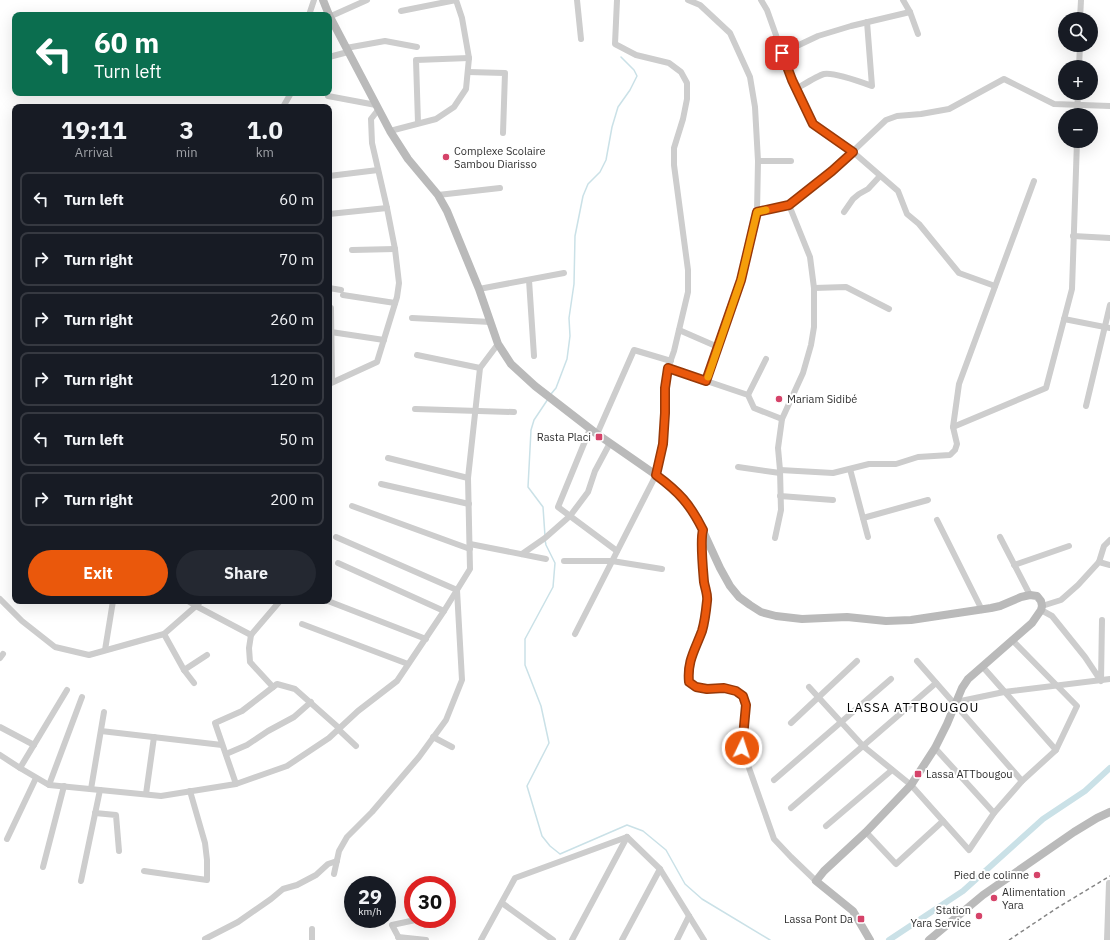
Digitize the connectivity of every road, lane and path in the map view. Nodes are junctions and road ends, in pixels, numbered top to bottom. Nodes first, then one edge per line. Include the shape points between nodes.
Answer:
1 (314, 0) edge
2 (323, 0) edge
3 (367, 0) edge
4 (456, 0) edge
5 (575, 0) edge
6 (617, 0) edge
7 (688, 0) edge
8 (761, 0) edge
9 (903, 0) edge
10 (1081, 0) edge
11 (402, 11) dead end
12 (310, 12) edge
13 (328, 12) edge
14 (910, 12) junction
15 (1080, 12) edge
16 (332, 15) edge
17 (332, 22) edge
18 (866, 22) junction
19 (918, 34) dead end
20 (580, 39) dead end
21 (417, 47) dead end
22 (347, 50) junction
23 (782, 53) junction
24 (332, 56) edge
25 (469, 58) junction
26 (468, 72) junction
27 (796, 89) junction
28 (328, 96) dead end
29 (1078, 100) edge
30 (1078, 105) junction
31 (1110, 106) edge
32 (377, 107) junction
33 (1078, 108) edge
34 (418, 124) junction
35 (390, 131) junction
36 (503, 133) dead end
37 (1076, 148) edge
38 (853, 152) junction
39 (758, 160) junction
40 (791, 161) dead end
41 (378, 170) junction
42 (332, 176) edge
43 (880, 176) junction
44 (1034, 180) dead end
45 (500, 188) dead end
46 (438, 195) junction
47 (789, 205) junction
48 (387, 208) junction
49 (757, 212) junction
50 (844, 212) dead end
51 (332, 214) edge
52 (1074, 236) junction
53 (1110, 238) edge
54 (394, 249) junction
55 (352, 250) dead end
56 (564, 273) dead end
57 (529, 280) junction
58 (995, 286) junction
59 (814, 288) junction
60 (332, 289) edge
61 (479, 289) junction
62 (396, 303) junction
63 (1110, 305) edge
64 (890, 309) dead end
65 (412, 318) dead end
66 (1064, 319) junction
67 (490, 322) junction
68 (1107, 328) edge
69 (679, 330) junction
70 (332, 332) edge
71 (384, 340) junction
72 (498, 344) junction
73 (718, 347) junction
74 (417, 354) dead end
75 (534, 356) dead end
76 (766, 359) dead end
77 (671, 361) junction
78 (480, 368) junction
79 (668, 368) junction
80 (706, 381) junction
81 (332, 383) edge
82 (748, 395) junction
83 (1086, 406) dead end
84 (415, 409) dead end
85 (475, 410) junction
86 (514, 412) dead end
87 (782, 419) junction
88 (953, 427) junction
89 (593, 432) junction
90 (610, 443) junction
91 (388, 458) dead end
92 (738, 467) dead end
93 (850, 469) junction
94 (780, 472) junction
95 (656, 475) junction
96 (468, 478) junction
97 (381, 484) dead end
98 (780, 496) junction
99 (833, 500) dead end
100 (928, 500) dead end
101 (469, 504) junction
102 (352, 506) dead end
103 (570, 516) junction
104 (863, 518) junction
105 (937, 520) dead end
106 (703, 530) junction
107 (336, 537) dead end
108 (868, 537) dead end
109 (775, 538) dead end
110 (1000, 538) dead end
111 (1110, 540) edge
112 (470, 546) junction
113 (1069, 546) dead end
114 (617, 551) junction
115 (522, 554) junction
116 (546, 559) dead end
117 (564, 561) dead end
118 (612, 561) junction
119 (1099, 562) junction
120 (338, 563) dead end
121 (1014, 565) junction
122 (1110, 565) edge
123 (662, 569) dead end
124 (457, 590) junction
125 (1030, 595) junction
126 (0, 599) edge
127 (332, 603) edge
128 (113, 604) edge
129 (193, 604) edge
130 (277, 604) edge
131 (196, 606) junction
132 (1042, 608) junction
133 (982, 610) junction
134 (444, 612) junction
135 (1102, 620) dead end
136 (302, 624) dead end
137 (164, 634) junction
138 (575, 634) dead end
139 (251, 635) junction
140 (426, 638) junction
141 (1012, 640) junction
142 (105, 650) junction
143 (207, 655) dead end
144 (857, 660) dead end
145 (918, 661) dead end
146 (408, 664) junction
147 (982, 666) junction
148 (184, 670) junction
149 (891, 679) dead end
150 (1110, 679) edge
151 (1101, 681) junction
152 (194, 683) dead end
153 (936, 683) junction
154 (1057, 686) junction
155 (273, 687) junction
156 (809, 687) dead end
157 (67, 690) dead end
158 (1004, 692) junction
159 (82, 697) dead end
160 (818, 697) junction
161 (311, 702) junction
162 (956, 703) junction
163 (104, 712) dead end
164 (841, 722) junction
165 (791, 723) dead end
166 (0, 727) edge
167 (339, 729) junction
168 (101, 731) junction
169 (154, 737) junction
170 (434, 737) junction
171 (34, 745) junction
172 (222, 745) junction
173 (356, 746) dead end
174 (863, 746) junction
175 (452, 747) dead end
176 (935, 748) junction
177 (1056, 750) junction
178 (226, 754) junction
179 (0, 755) edge
180 (20, 768) junction
181 (892, 770) junction
182 (36, 778) junction
183 (774, 780) dead end
184 (1022, 781) junction
185 (236, 784) junction
186 (49, 785) junction
187 (910, 785) junction
188 (64, 786) junction
189 (90, 789) junction
190 (100, 790) junction
191 (190, 791) junction
192 (146, 794) junction
193 (791, 808) dead end
194 (1110, 812) edge
195 (96, 813) junction
196 (994, 813) junction
197 (943, 821) junction
198 (826, 826) dead end
199 (866, 832) junction
200 (627, 838) junction
201 (7, 839) dead end
202 (120, 851) dead end
203 (337, 861) junction
204 (43, 867) dead end
205 (660, 869) junction
206 (144, 871) dead end
207 (334, 874) dead end
208 (81, 881) dead end
209 (816, 881) junction
210 (1109, 883) dead end
211 (502, 903) junction
212 (690, 916) junction
213 (404, 922) edge
214 (312, 929) dead end
215 (205, 939) dead end
216 (399, 939) edge
217 (312, 940) edge
218 (426, 940) edge
219 (481, 940) edge
220 (553, 940) edge
221 (572, 940) edge
222 (622, 940) edge
223 (677, 940) edge
224 (704, 940) edge
225 (870, 940) edge
226 (929, 940) edge
227 (1107, 940) edge

1 - 12 street
2 - 13 street
3 - 16 street
4 - 11 street
4 - 25 street
5 - 20 street
6 - 69 street via 615,44 636,55 670,63 681,72 687,83 687,99 674,148 688,270 688,292
7 - 39 street via 700,5 730,34 750,78 755,107
8 - 23 street
9 - 14 street
10 - 15 street
14 - 18 street
14 - 19 street
17 - 22 street
18 - 23 street via 818,36
18 - 27 street via 872,86 854,79 824,74
21 - 22 street via 385,41
22 - 24 street
22 - 32 street
23 - 27 street
25 - 26 street
25 - 34 street via 416,60
26 - 34 street via 466,89 454,107 436,119
26 - 36 street via 505,73
27 - 38 street via 813,124
28 - 32 street
29 - 30 street
30 - 31 street
30 - 33 street
30 - 38 street via 1054,104 1004,79 949,108 886,120
32 - 35 street
32 - 41 street via 371,119 372,144
34 - 35 street
35 - 46 street via 408,159
37 - 52 street
38 - 43 street
38 - 47 street
39 - 40 street
39 - 49 street
41 - 42 street
41 - 48 street
43 - 50 street via 853,200
43 - 58 street via 898,191 907,214 919,224 959,273
44 - 58 street
45 - 46 street
46 - 61 street
47 - 49 street
47 - 59 street via 810,256
48 - 51 street
48 - 54 street
49 - 73 street via 741,280
52 - 53 street
52 - 66 street via 1072,289
54 - 55 street
54 - 62 street via 398,283
56 - 57 street
57 - 61 street
57 - 75 street
58 - 88 street via 959,384
59 - 64 street via 846,288
59 - 87 street via 814,327 811,345 803,373
60 - 62 street
61 - 67 street
62 - 71 street
63 - 68 street
65 - 67 street
66 - 68 street
66 - 88 street via 1046,388
67 - 72 street
68 - 83 street
69 - 73 street
69 - 77 street
70 - 71 street
71 - 81 street via 377,362
72 - 78 street
72 - 89 street via 511,364
73 - 80 street
74 - 78 street
76 - 82 street
77 - 79 street
77 - 89 street via 634,350
78 - 85 street
79 - 80 street
79 - 95 street via 663,444
80 - 82 street
82 - 87 street via 754,408
84 - 85 street
85 - 86 street
85 - 96 street
87 - 94 street via 778,448
88 - 93 street via 957,444 950,455 918,457 896,464 869,464
89 - 90 street
89 - 103 street via 558,507
90 - 95 street
90 - 103 street via 595,471 588,492
91 - 96 street
92 - 94 street
93 - 94 street via 833,473
93 - 104 street
94 - 98 street
95 - 106 street via 686,502
95 - 114 street
96 - 101 street
97 - 101 street
98 - 99 street
98 - 109 street via 781,510
100 - 104 street
101 - 112 street
102 - 112 street
103 - 114 street
103 - 115 street
104 - 108 street
105 - 133 street
106 - 133 street via 730,586 739,597 761,612 802,619 847,617 886,621
106 - 209 street via 706,618 692,655 688,671 689,682 696,687 736,691 743,696 746,705 742,748 774,839
107 - 124 street
110 - 121 street
111 - 119 street via 1104,546
112 - 115 street
112 - 124 street via 470,569
113 - 121 street
114 - 118 street
115 - 116 street
117 - 118 street
118 - 123 street
118 - 138 street
119 - 122 street
119 - 132 street via 1061,600
120 - 134 street
121 - 125 street
124 - 134 street
124 - 170 street via 462,680 446,720
125 - 132 street via 1037,596
125 - 133 street
126 - 142 street via 22,621 55,647 89,655
127 - 140 street
128 - 142 street
129 - 131 street
130 - 139 street
131 - 137 street
131 - 139 street
132 - 141 street via 1032,623
132 - 151 street via 1052,616
134 - 140 street
135 - 151 street
136 - 146 street
137 - 142 street
137 - 148 street
139 - 155 street via 250,662
140 - 146 street
141 - 147 street
141 - 154 street
143 - 148 street
144 - 160 street
145 - 153 street
146 - 167 street via 397,681
147 - 158 street
147 - 162 street via 968,679
148 - 152 street
149 - 164 street
150 - 151 street
151 - 154 street
153 - 162 street
153 - 174 street
154 - 158 street
154 - 177 street via 1077,706
155 - 161 street via 276,684 296,688
155 - 172 street via 242,711 215,723
156 - 160 street
157 - 171 street
158 - 162 street
158 - 177 street
159 - 186 street
160 - 164 street
160 - 165 street
161 - 167 street
161 - 178 street via 294,717 247,745
162 - 176 street
162 - 184 street
163 - 168 street
164 - 174 street
164 - 183 street
166 - 171 street
167 - 173 street
167 - 185 street via 287,766
168 - 169 street
168 - 189 street
169 - 172 street
169 - 192 street
170 - 175 street
170 - 203 street via 372,812 347,837
171 - 180 street
172 - 178 street
174 - 181 street
174 - 193 street
176 - 187 street
176 - 196 street
177 - 184 street
178 - 185 street
179 - 180 street
180 - 182 street
181 - 187 street
181 - 198 street
182 - 186 street
182 - 201 street
184 - 196 street
185 - 191 street
186 - 188 street
187 - 197 street
187 - 199 street
188 - 189 street
188 - 204 street
189 - 190 street
190 - 192 street
190 - 195 street
191 - 192 street via 161,796
191 - 206 street via 205,843 207,880
194 - 226 street via 1074,832 983,895
195 - 202 street via 116,815
195 - 208 street
196 - 197 street via 969,850
197 - 199 street via 896,864
199 - 209 street
200 - 205 street
200 - 211 street via 515,878
200 - 221 street
203 - 207 street
203 - 215 street via 328,864 316,876 283,889 238,922
205 - 212 street
205 - 222 street
209 - 225 street via 853,911
210 - 227 street
211 - 219 street
211 - 220 street
212 - 223 street
212 - 224 street
213 - 216 street via 392,925
214 - 217 street
216 - 218 street

